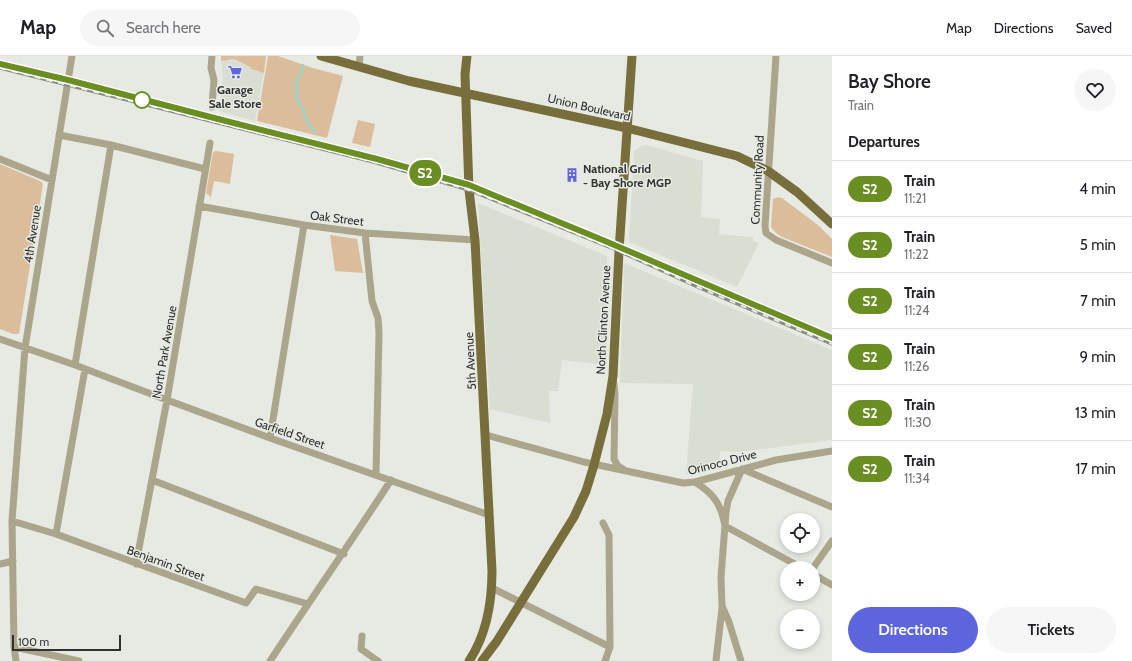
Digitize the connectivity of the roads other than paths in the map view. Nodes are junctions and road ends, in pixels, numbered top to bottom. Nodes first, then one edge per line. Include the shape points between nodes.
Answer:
1 (72, 56) edge
2 (212, 56) edge
3 (321, 56) edge
4 (360, 56) edge
5 (467, 56) edge
6 (632, 56) edge
7 (776, 56) edge
8 (359, 67) junction
9 (466, 93) junction
10 (212, 108) dead end
11 (627, 128) junction
12 (59, 136) junction
13 (210, 143) dead end
14 (111, 145) junction
15 (0, 159) edge
16 (205, 169) junction
17 (768, 171) junction
18 (52, 180) junction
19 (199, 206) junction
20 (832, 224) edge
21 (304, 225) junction
22 (365, 233) junction
23 (475, 240) junction
24 (832, 263) edge
25 (0, 339) edge
26 (25, 348) junction
27 (75, 365) junction
28 (85, 369) junction
29 (613, 377) junction
30 (167, 400) junction
31 (486, 435) junction
32 (270, 438) junction
33 (832, 451) edge
34 (594, 465) junction
35 (742, 469) junction
36 (627, 471) junction
37 (376, 475) junction
38 (152, 480) junction
39 (391, 480) junction
40 (695, 482) junction
41 (832, 507) edge
42 (489, 515) junction
43 (12, 521) junction
44 (603, 523) dead end
45 (725, 526) junction
46 (56, 534) junction
47 (832, 541) edge
48 (344, 554) junction
49 (13, 561) junction
50 (789, 561) edge
51 (818, 561) edge
52 (0, 564) edge
53 (136, 564) junction
54 (820, 578) edge
55 (832, 585) edge
56 (492, 588) junction
57 (521, 603) junction
58 (308, 604) junction
59 (722, 606) junction
60 (362, 636) dead end
61 (14, 647) junction
62 (610, 647) junction
63 (16, 661) edge
64 (79, 661) edge
65 (270, 661) edge
66 (378, 661) edge
67 (469, 661) edge
68 (482, 661) edge
69 (605, 661) edge
70 (716, 661) edge
71 (739, 661) edge

1 - 12 street, 4th Avenue
2 - 10 street
3 - 8 main road, Union Boulevard
4 - 8 street
5 - 9 main road, 5th Avenue
6 - 11 main road, North Clinton Avenue
7 - 17 street, Community Road
8 - 9 main road, Union Boulevard
9 - 11 main road, Union Boulevard
9 - 23 main road, 5th Avenue via 469,190
11 - 17 main road, Union Boulevard via 737,156
11 - 29 main road, North Clinton Avenue
12 - 14 street
12 - 18 street, 4th Avenue
13 - 16 street, North Park Avenue
14 - 16 street
14 - 27 street
15 - 18 street
16 - 19 street, North Park Avenue
17 - 20 main road, Union Boulevard via 797,192
17 - 24 street, Community Road via 766,233 776,240
18 - 26 street, 4th Avenue
19 - 21 street, Oak Street
19 - 30 street, North Park Avenue
21 - 22 street, Oak Street
21 - 32 street
22 - 23 street, Oak Street
22 - 37 street via 372,301 378,318 379,333
23 - 31 main road, 5th Avenue
25 - 26 street, Garfield Street
26 - 27 street, Garfield Street
26 - 43 street, 4th Avenue
27 - 28 street, Garfield Street
28 - 30 street, Garfield Street
28 - 46 street
29 - 34 main road, North Clinton Avenue
29 - 36 street via 616,394 614,459 618,466
30 - 32 street, Garfield Street
30 - 38 street, North Park Avenue
31 - 34 street, Orinoco Drive
31 - 42 main road, 5th Avenue
32 - 37 street, Garfield Street
33 - 35 street, Orinoco Drive via 776,460
34 - 36 street, Orinoco Drive
34 - 57 main road via 574,517
35 - 40 street, Orinoco Drive
35 - 41 street
35 - 45 street via 728,501
36 - 40 street, Orinoco Drive via 683,483
37 - 39 street, Garfield Street
38 - 48 street
38 - 53 street, North Park Avenue
39 - 42 street, Garfield Street
39 - 48 street
40 - 45 street via 714,498
42 - 56 main road, 5th Avenue
43 - 46 street, Benjamin Street
43 - 49 street, 4th Avenue
44 - 62 street via 609,535
45 - 50 street
45 - 59 street via 721,577
46 - 53 street, Benjamin Street
47 - 51 street
48 - 58 street
49 - 52 street
49 - 61 street, 4th Avenue
53 - 58 street, Benjamin Street via 246,603 256,589
54 - 55 street
56 - 57 street
56 - 67 main road, 5th Avenue via 483,634
57 - 62 street
57 - 68 main road
58 - 65 street
59 - 70 street
59 - 71 street
60 - 66 street via 361,649
61 - 63 street, 4th Avenue
61 - 64 street
62 - 69 street

